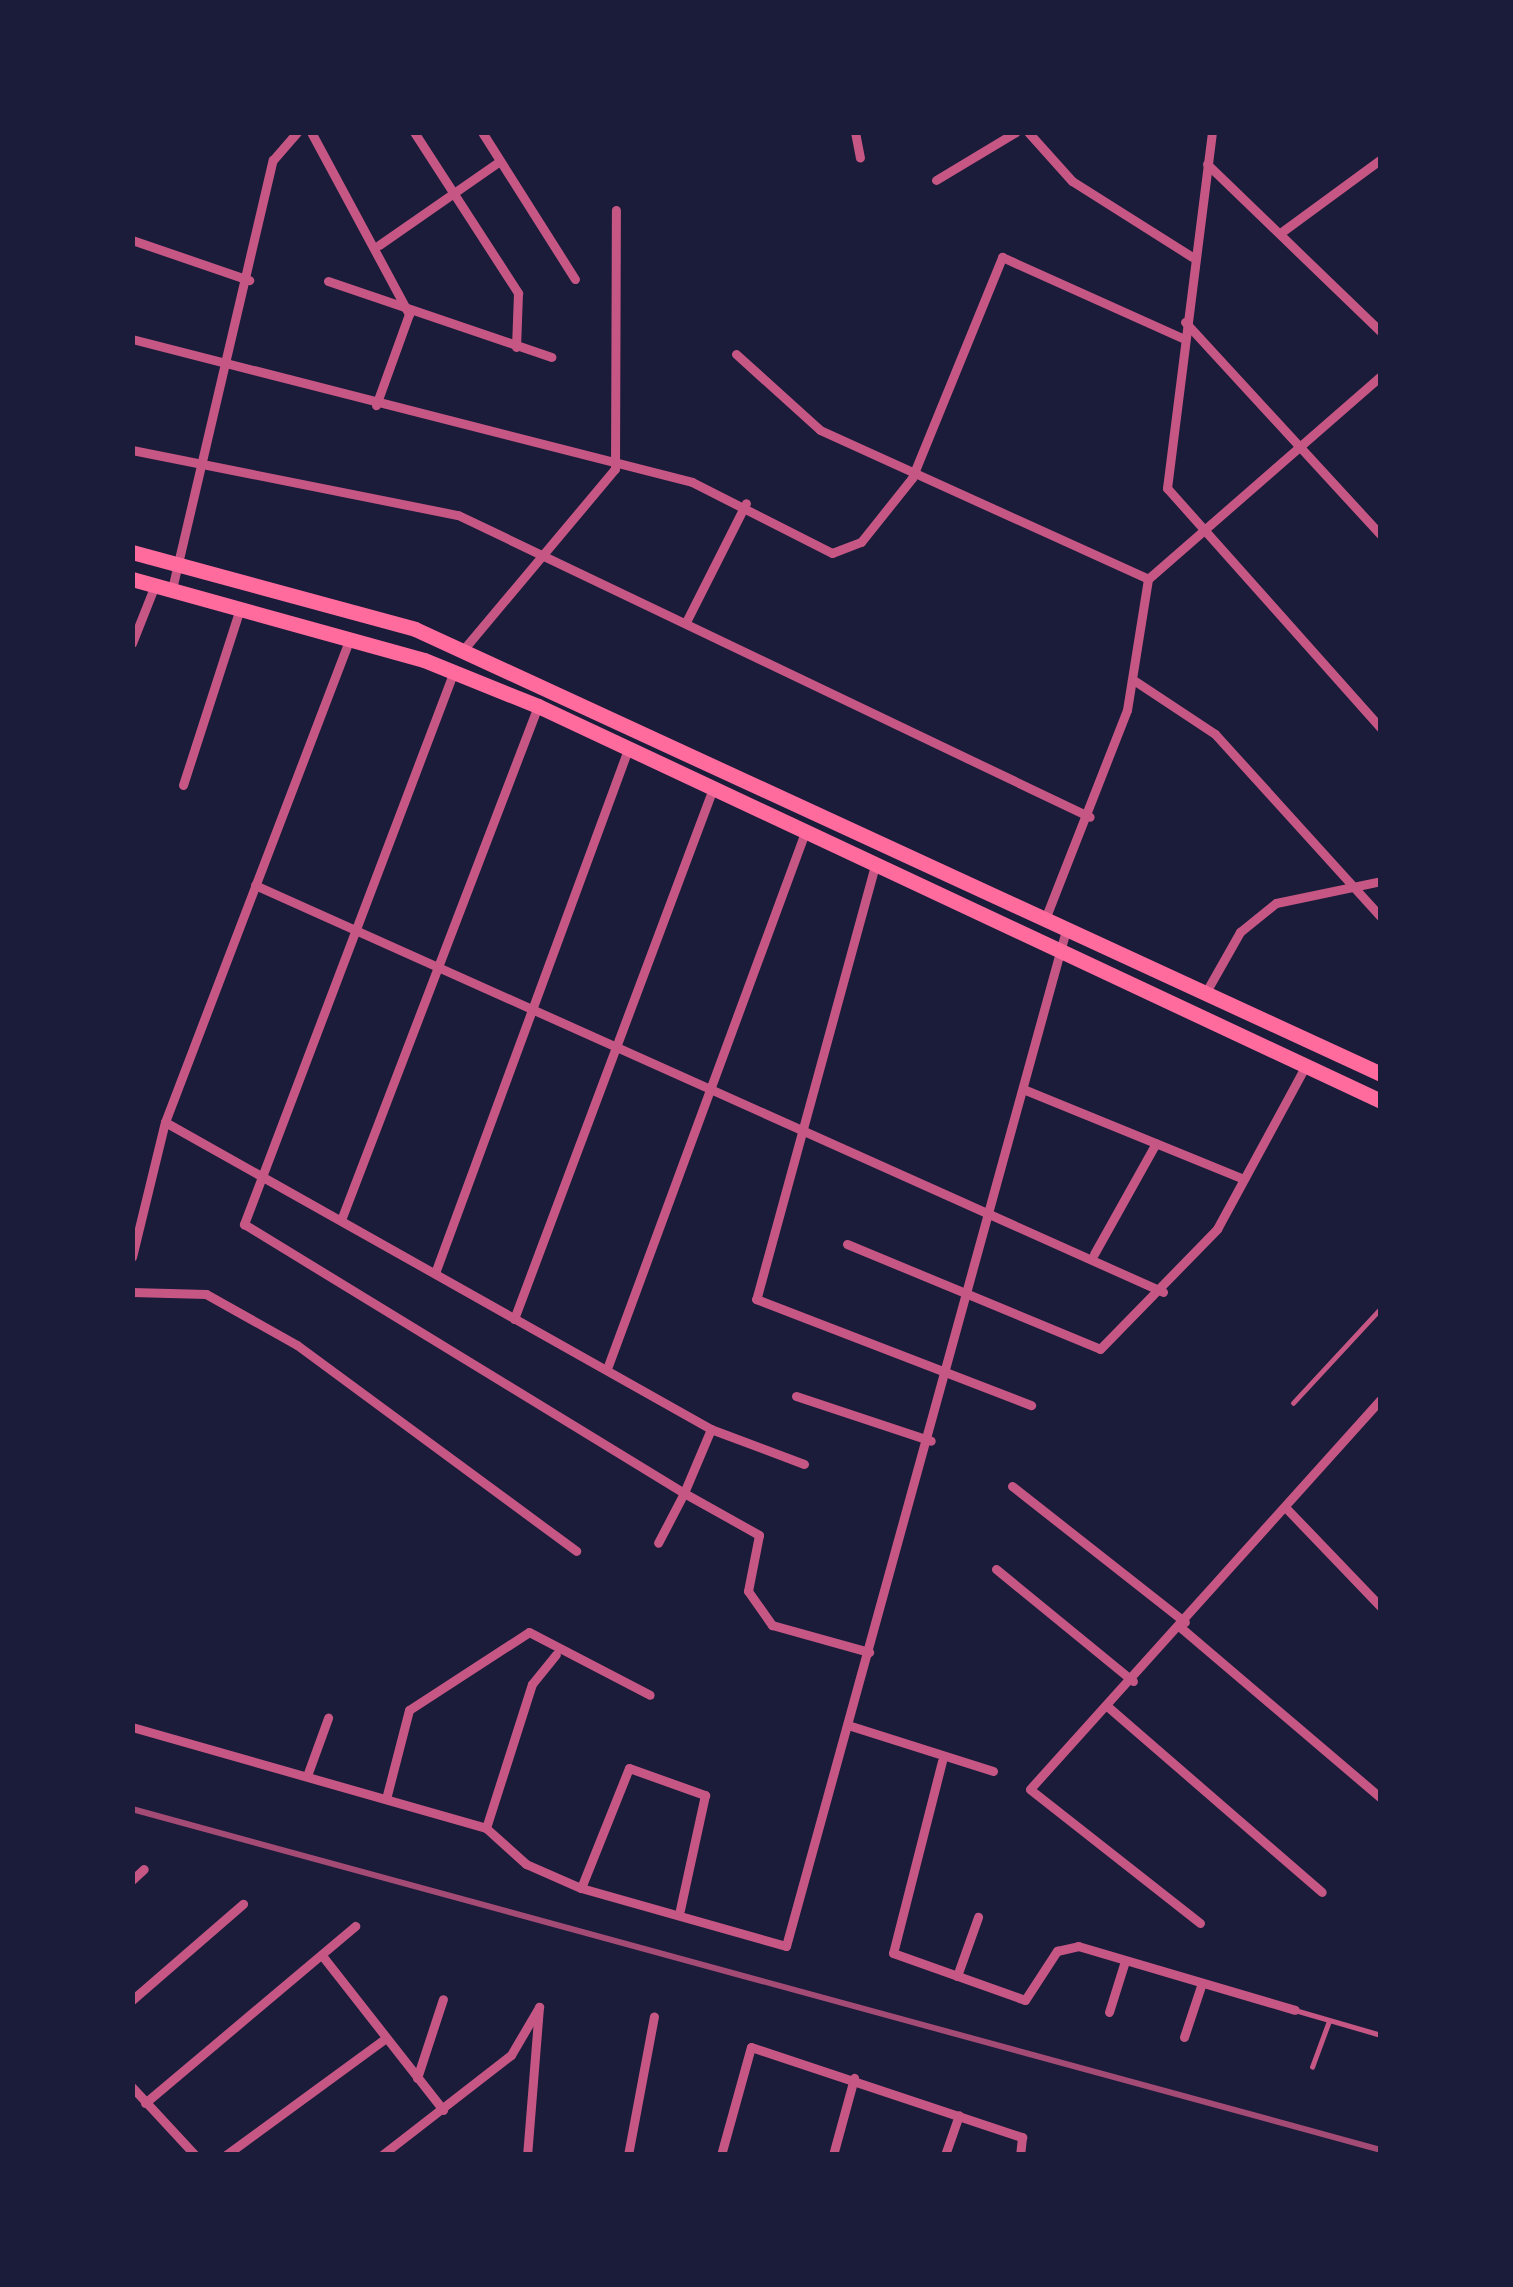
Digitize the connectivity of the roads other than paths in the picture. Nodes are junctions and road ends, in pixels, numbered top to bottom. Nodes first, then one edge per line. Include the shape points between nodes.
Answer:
1 (297, 132) edge
2 (311, 132) edge
3 (414, 132) edge
4 (482, 132) edge
5 (855, 132) edge
6 (1016, 132) edge
7 (1028, 132) edge
8 (1212, 132) edge
9 (860, 158) dead end
10 (1381, 160) edge
11 (500, 161) junction
12 (1207, 164) junction
13 (936, 181) dead end
14 (453, 195) junction
15 (616, 210) dead end
16 (1283, 231) junction
17 (132, 240) edge
18 (379, 245) junction
19 (1192, 257) junction
20 (575, 279) dead end
21 (249, 280) junction
22 (328, 281) dead end
23 (409, 314) junction
24 (1185, 322) junction
25 (1381, 332) edge
26 (1181, 338) junction
27 (132, 339) edge
28 (516, 347) junction
29 (736, 354) dead end
30 (551, 357) dead end
31 (228, 364) junction
32 (1381, 376) edge
33 (376, 405) junction
34 (1294, 446) junction
35 (132, 450) edge
36 (196, 466) junction
37 (614, 470) junction
38 (912, 478) junction
39 (746, 503) junction
40 (1200, 524) junction
41 (1381, 535) edge
42 (132, 552) edge
43 (543, 554) junction
44 (177, 565) junction
45 (132, 579) edge
46 (1148, 579) junction
47 (164, 587) junction
48 (240, 608) junction
49 (686, 622) junction
50 (350, 638) junction
51 (132, 643) edge
52 (463, 650) junction
53 (454, 671) junction
54 (1135, 681) junction
55 (538, 706) junction
56 (1381, 728) edge
57 (627, 752) junction
58 (183, 785) dead end
59 (712, 791) junction
60 (1090, 817) junction
61 (804, 835) junction
62 (874, 869) junction
63 (1346, 880) junction
64 (1381, 881) edge
65 (255, 885) junction
66 (1048, 914) junction
67 (1381, 917) edge
68 (1067, 925) junction
69 (350, 927) junction
70 (1059, 950) junction
71 (441, 964) junction
72 (1206, 992) junction
73 (534, 1010) junction
74 (622, 1052) junction
75 (1306, 1065) junction
76 (1381, 1075) edge
77 (1023, 1089) junction
78 (711, 1090) junction
79 (1381, 1101) edge
80 (165, 1122) junction
81 (799, 1130) junction
82 (1156, 1143) junction
83 (261, 1172) junction
84 (1243, 1179) junction
85 (132, 1199) edge
86 (145, 1202) junction
87 (993, 1213) junction
88 (341, 1220) junction
89 (847, 1244) dead end
90 (1094, 1253) junction
91 (132, 1257) edge
92 (435, 1273) junction
93 (973, 1289) junction
94 (132, 1292) edge
95 (1163, 1292) junction
96 (1381, 1308) edge
97 (514, 1318) junction
98 (608, 1366) junction
99 (950, 1368) junction
100 (796, 1396) dead end
101 (1381, 1399) edge
102 (1293, 1402) dead end
103 (1031, 1405) dead end
104 (711, 1429) junction
105 (931, 1442) junction
106 (804, 1464) dead end
107 (1012, 1486) dead end
108 (684, 1493) junction
109 (1286, 1508) junction
110 (658, 1543) dead end
111 (576, 1551) dead end
112 (996, 1569) dead end
113 (1381, 1607) edge
114 (1183, 1624) junction
115 (869, 1652) junction
116 (556, 1654) junction
117 (1132, 1682) junction
118 (650, 1695) dead end
119 (1107, 1706) junction
120 (328, 1718) dead end
121 (851, 1726) junction
122 (132, 1727) edge
123 (942, 1761) junction
124 (993, 1771) dead end
125 (308, 1773) junction
126 (387, 1795) junction
127 (1381, 1798) edge
128 (486, 1828) junction
129 (144, 1869) dead end
130 (132, 1880) edge
131 (581, 1888) junction
132 (1322, 1892) dead end
133 (243, 1904) dead end
134 (680, 1910) junction
135 (979, 1917) dead end
136 (1200, 1923) dead end
137 (356, 1926) dead end
138 (324, 1958) junction
139 (1125, 1960) junction
140 (957, 1976) junction
141 (1202, 1983) junction
142 (442, 1999) dead end
143 (132, 2000) edge
144 (1295, 2010) joint
145 (1108, 2012) dead end
146 (654, 2016) dead end
147 (1329, 2020) junction
148 (1381, 2035) edge
149 (1184, 2037) dead end
150 (386, 2038) junction
151 (1312, 2067) dead end
152 (417, 2078) junction
153 (854, 2078) junction
154 (132, 2087) edge
155 (145, 2103) junction
156 (443, 2110) junction
157 (959, 2115) junction
158 (195, 2155) edge
159 (226, 2155) edge
160 (382, 2155) edge
161 (527, 2155) edge
162 (628, 2155) edge
163 (721, 2155) edge
164 (833, 2155) edge
165 (945, 2155) edge
166 (1020, 2155) edge

1 - 21 street via 273,160
2 - 18 street
3 - 14 street
4 - 11 street
5 - 9 street
6 - 13 street
7 - 19 street via 1072,181
8 - 12 street
10 - 16 street
11 - 14 street
11 - 20 street
12 - 16 street
12 - 19 street
14 - 18 street
14 - 28 street via 518,293
15 - 37 street
16 - 25 street
17 - 21 street
18 - 23 street
19 - 24 street
21 - 31 street
22 - 23 street
23 - 28 street
23 - 33 street
24 - 26 street
24 - 34 street
26 - 38 street via 1002,257
26 - 40 street via 1167,488
27 - 31 street
28 - 30 street
29 - 38 street via 799,417
31 - 33 street
31 - 36 street
32 - 34 street
33 - 37 street
34 - 40 street
34 - 41 street
35 - 36 street
36 - 43 street via 458,515
36 - 44 street
37 - 39 street via 653,470
37 - 43 street
38 - 39 street via 844,553
38 - 46 street
39 - 49 street
40 - 46 street
40 - 56 street
42 - 44 highway
43 - 49 street
43 - 52 street
44 - 47 street
44 - 52 highway
45 - 47 highway
46 - 54 street
47 - 48 highway
47 - 51 street
48 - 50 highway
48 - 58 street
49 - 60 street
50 - 53 highway
50 - 65 street
52 - 66 highway
53 - 55 highway
53 - 69 street
54 - 60 street
54 - 63 street via 1215,734
55 - 57 highway
55 - 71 street
57 - 59 highway
57 - 73 street
59 - 61 highway
59 - 74 street
60 - 66 street
61 - 62 highway
61 - 78 street
62 - 70 highway
62 - 81 street
63 - 64 street
63 - 67 street
63 - 72 street via 1256,917
65 - 69 street
65 - 80 street
66 - 68 highway
68 - 70 street
68 - 72 highway
69 - 71 street
69 - 83 street
70 - 75 highway
70 - 77 street
71 - 73 street
71 - 88 street
72 - 76 highway
73 - 74 street
73 - 92 street
74 - 78 street
74 - 97 street
75 - 79 highway
75 - 84 street
77 - 82 street
77 - 87 street
78 - 81 street
78 - 98 street
80 - 83 street
80 - 86 street
81 - 87 street
81 - 99 street via 759,1304
82 - 84 street
82 - 90 street
83 - 88 street
83 - 108 street via 244,1224 253,1238 418,1325
84 - 95 street
85 - 86 street
86 - 91 street
87 - 90 street
87 - 93 street
88 - 92 street
89 - 93 street
90 - 95 street
92 - 97 street
93 - 95 street via 1097,1349
93 - 99 street
94 - 111 street via 206,1294 298,1346
96 - 102 lane
97 - 98 street
98 - 104 street
99 - 103 street
99 - 105 street
100 - 105 street
101 - 109 street
104 - 106 street
104 - 108 street
105 - 115 street
107 - 114 street
108 - 110 street
108 - 115 street via 759,1535 748,1591 772,1625
109 - 113 street
109 - 114 street
112 - 117 street
114 - 117 street
114 - 127 street
115 - 121 street
116 - 118 street
116 - 126 street via 529,1632 424,1696 402,1723
116 - 128 street via 532,1684
117 - 119 street
119 - 132 street
119 - 136 street via 1030,1790
120 - 125 street
121 - 123 street
121 - 134 street via 786,1946
122 - 125 street
123 - 124 street
123 - 140 street via 889,1949
125 - 126 street
126 - 128 street
128 - 131 street via 526,1864
129 - 130 street
131 - 134 street
131 - 134 street via 628,1768 697,1790 709,1805
133 - 143 street
135 - 140 street
137 - 138 street
138 - 150 street
138 - 155 street
139 - 140 street via 1066,1946 1035,1999
139 - 141 street
139 - 145 street
141 - 144 street
141 - 149 street
142 - 152 street
144 - 147 lane
146 - 162 street
147 - 148 lane
147 - 151 lane
150 - 152 street
150 - 159 street
152 - 156 street
153 - 157 street
153 - 163 street via 751,2047
153 - 164 street
154 - 155 street
155 - 158 street
156 - 160 street
156 - 161 street via 511,2055 542,2008
157 - 165 street
157 - 166 street via 1022,2138

